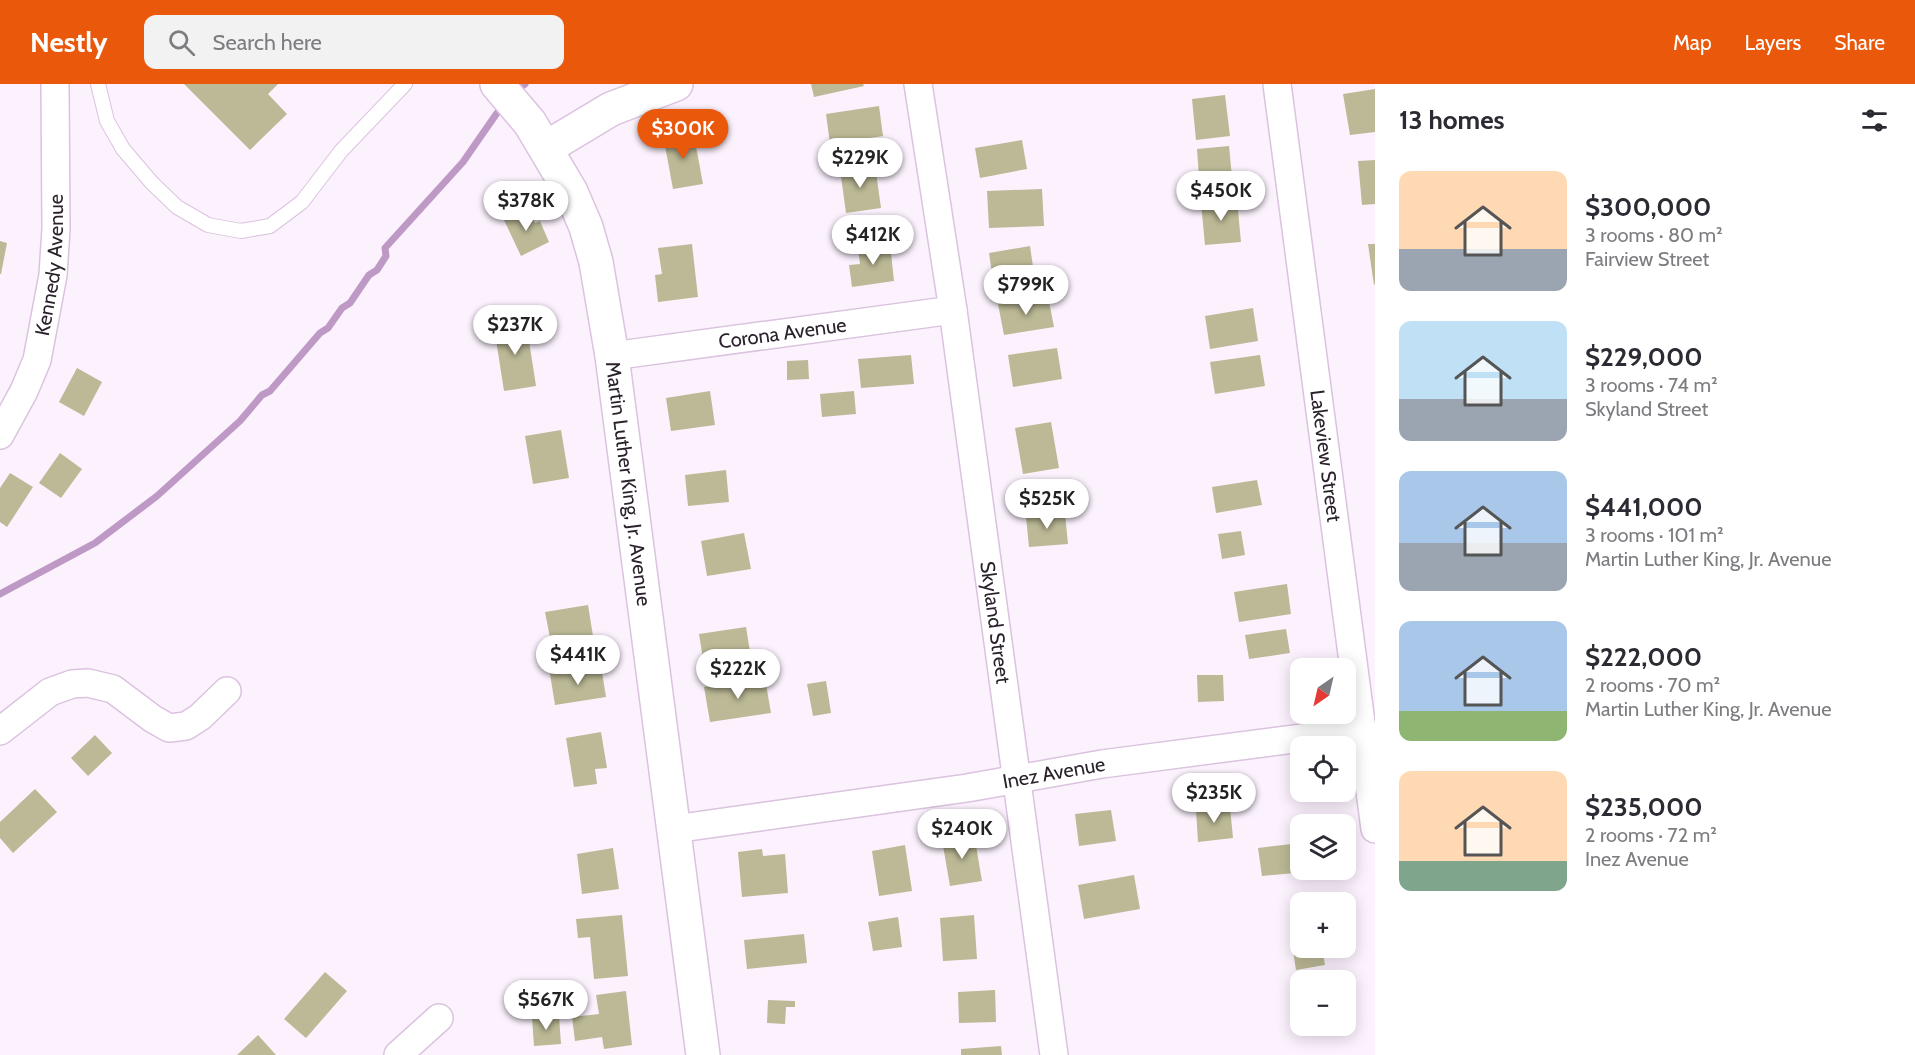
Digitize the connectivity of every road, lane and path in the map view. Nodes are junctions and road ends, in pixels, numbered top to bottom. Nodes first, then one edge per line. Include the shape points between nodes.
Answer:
1 (55, 84) edge
2 (98, 84) edge
3 (405, 84) edge
4 (497, 84) edge
5 (676, 84) edge
6 (918, 84) edge
7 (1277, 84) edge
8 (546, 148) junction
9 (953, 310) junction
10 (612, 356) junction
11 (0, 435) edge
12 (227, 691) dead end
13 (1363, 730) junction
14 (0, 731) edge
15 (1016, 779) junction
16 (674, 829) junction
17 (1375, 829) edge
18 (439, 1018) dead end
19 (398, 1055) edge
20 (703, 1055) edge
21 (1054, 1055) edge

1 - 11 street, Kennedy Avenue via 53,275 37,360
2 - 3 lane via 107,121 123,150 152,183 177,207 208,225 241,231 270,226 302,202 341,152
4 - 8 street, Martin Luther King, Jr. Avenue
5 - 8 street via 610,109
6 - 9 street, Skyland Street
7 - 13 street, Lakeview Street
8 - 10 street, Martin Luther King, Jr. Avenue via 586,227
9 - 10 street, Corona Avenue
9 - 15 street, Skyland Street
10 - 16 street, Martin Luther King, Jr. Avenue
12 - 14 street via 186,726 168,728 113,689 72,684 50,692
13 - 15 street, Inez Avenue
13 - 17 street, Lakeview Street
15 - 16 street, Inez Avenue
15 - 21 street, Skyland Street
16 - 20 street, Martin Luther King, Jr. Avenue
18 - 19 street

